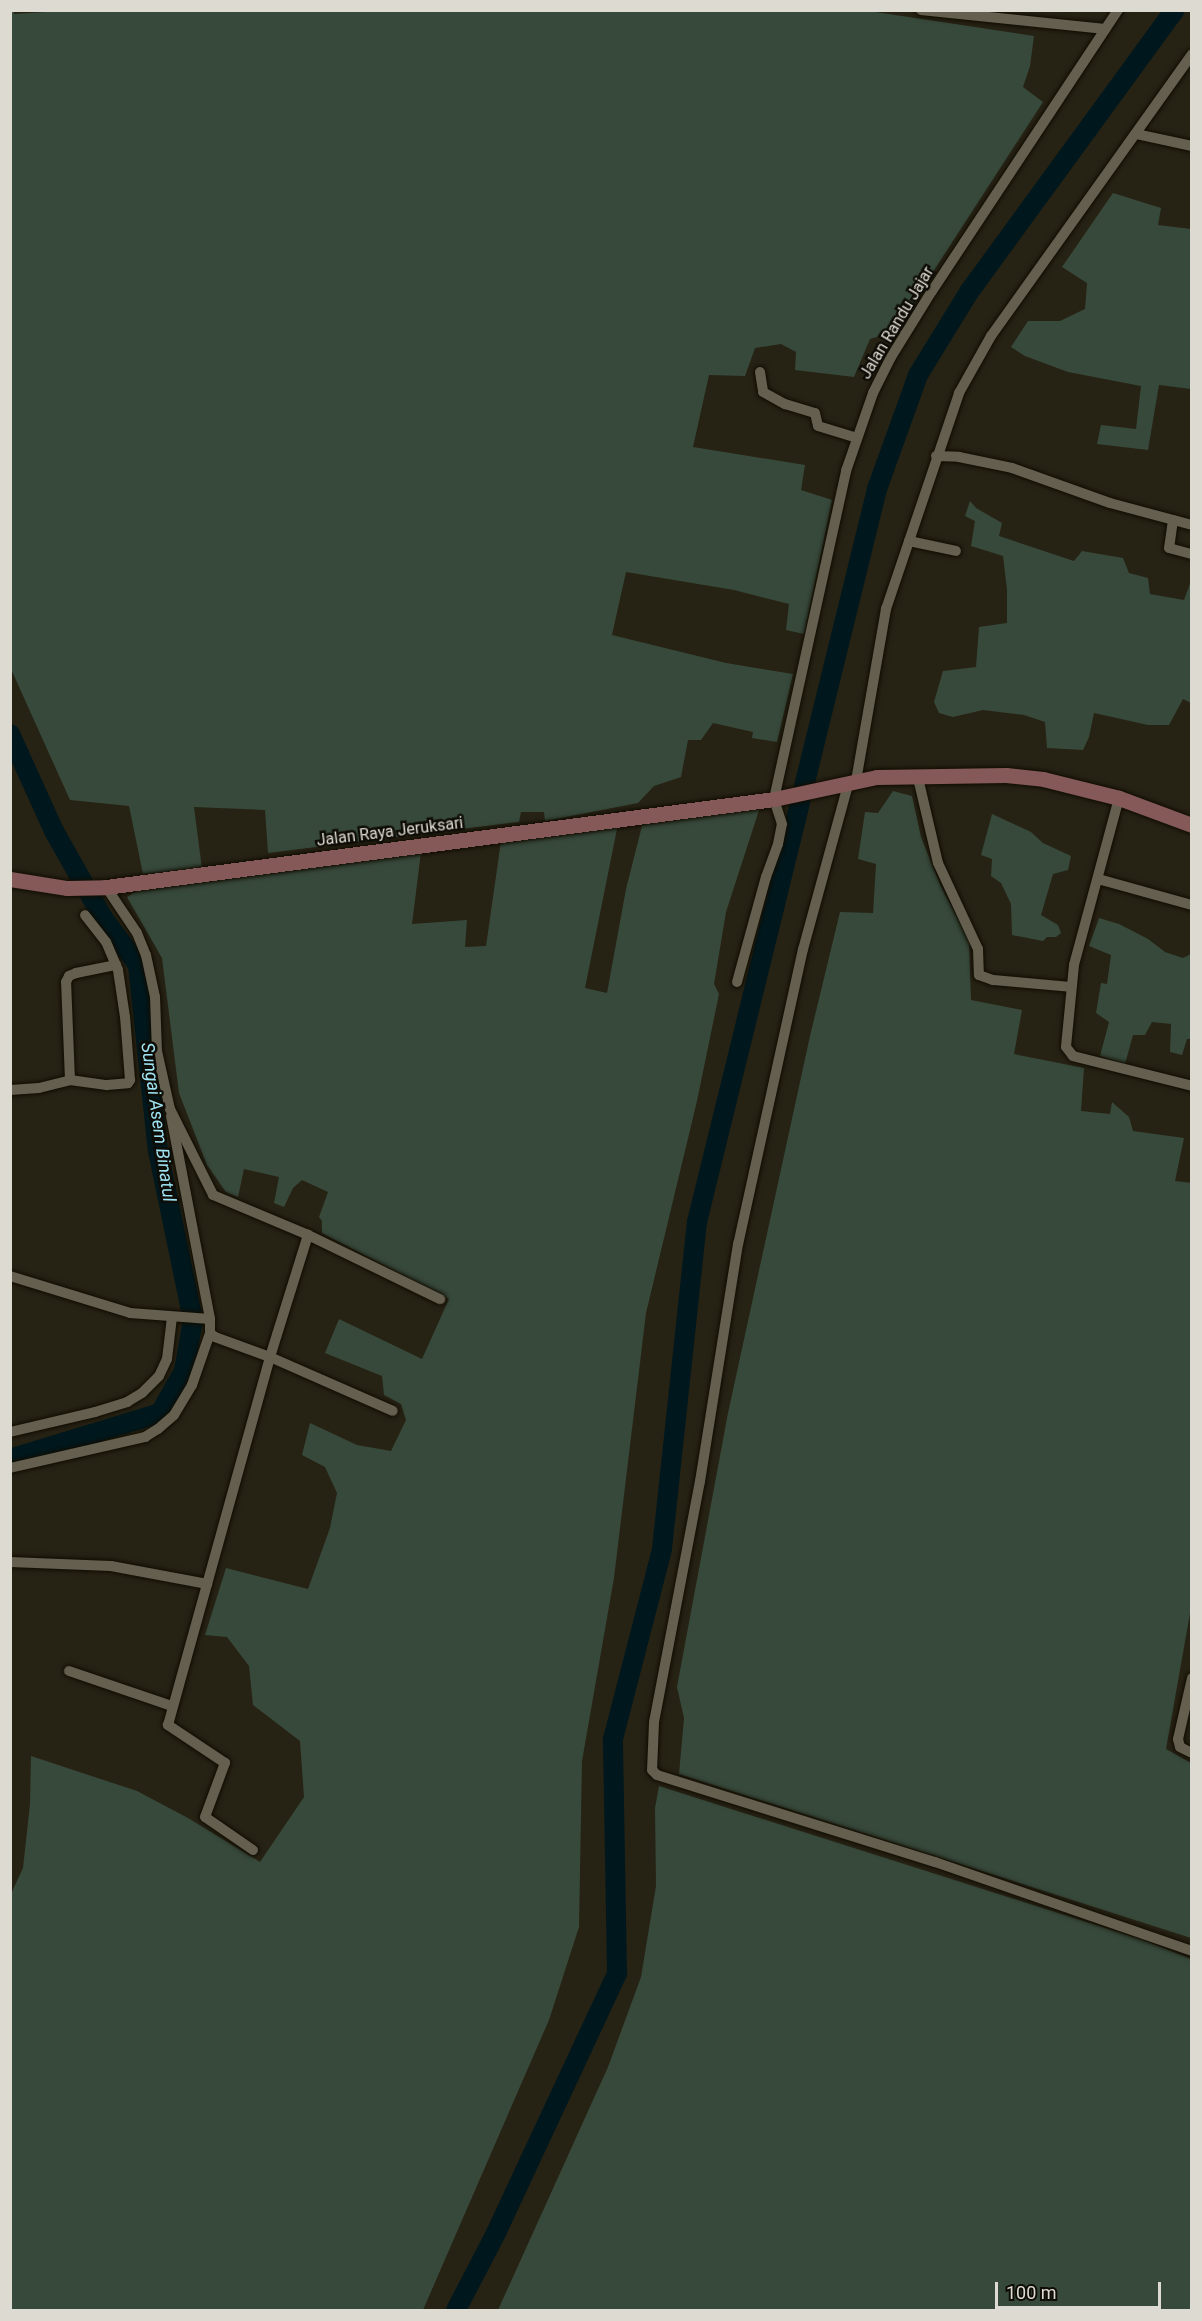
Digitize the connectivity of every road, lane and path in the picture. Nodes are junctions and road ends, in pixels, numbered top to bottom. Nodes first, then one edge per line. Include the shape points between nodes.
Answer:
1 (921, 10) edge
2 (1118, 10) edge
3 (1105, 29) junction
4 (1191, 54) edge
5 (1136, 134) junction
6 (1191, 146) edge
7 (760, 372) dead end
8 (850, 436) junction
9 (936, 456) junction
10 (1173, 520) junction
11 (1191, 525) edge
12 (909, 541) junction
13 (956, 551) dead end
14 (1191, 554) edge
15 (918, 778) junction
16 (848, 784) junction
17 (777, 797) junction
18 (1119, 798) junction
19 (1191, 825) edge
20 (10, 879) edge
21 (1098, 879) junction
22 (104, 888) junction
23 (1191, 904) edge
24 (85, 915) dead end
25 (116, 965) junction
26 (738, 982) dead end
27 (1071, 987) junction
28 (70, 1080) junction
29 (1191, 1086) edge
30 (10, 1089) edge
31 (170, 1109) junction
32 (308, 1235) junction
33 (10, 1276) edge
34 (440, 1299) dead end
35 (174, 1318) junction
36 (207, 1319) junction
37 (210, 1333) junction
38 (270, 1357) junction
39 (393, 1411) dead end
40 (10, 1432) edge
41 (10, 1468) edge
42 (10, 1562) edge
43 (207, 1584) junction
44 (69, 1671) dead end
45 (1191, 1678) edge
46 (172, 1706) junction
47 (1191, 1753) edge
48 (254, 1850) dead end
49 (1191, 1951) edge

1 - 3 street
2 - 3 street, Jalan Randu Jajar
3 - 8 street, Jalan Randu Jajar via 891,357
4 - 5 street
5 - 6 street
5 - 9 street via 991,336 959,393
7 - 8 street via 764,392 785,404 815,413 818,426
8 - 17 street, Jalan Randu Jajar
9 - 10 street via 1012,468 1110,503
9 - 12 street
10 - 11 street
10 - 14 street via 1169,548
12 - 13 street
12 - 16 street via 886,609
15 - 16 street, Jalan Raya Jeruksari via 878,777
15 - 18 street, Jalan Raya Jeruksari via 1006,775 1043,779
15 - 27 street via 938,863 978,949 980,975 993,980
16 - 17 street, Jalan Raya Jeruksari
16 - 49 street via 803,949 738,1244 700,1481 654,1722 652,1770 657,1775 935,1862
17 - 22 street, Jalan Raya Jeruksari
17 - 26 street via 780,834
18 - 19 street, Jalan Raya Jeruksari
18 - 21 street
20 - 22 street, Jalan Raya Jeruksari via 67,888
21 - 23 street
21 - 27 street
22 - 31 street via 137,933 146,955 155,997 157,1051
24 - 25 street via 106,942
25 - 28 street via 76,973 66,982
25 - 28 street via 130,1080 107,1085
27 - 29 street via 1066,1044 1070,1055
28 - 30 street via 39,1088
31 - 32 street via 213,1196
31 - 36 street
32 - 34 street
32 - 38 street
33 - 35 street via 130,1313
35 - 36 street
35 - 40 street via 167,1359 159,1376 142,1393 95,1412
36 - 37 street
37 - 38 street
37 - 41 street via 192,1385 174,1415 158,1429 145,1437
38 - 39 street
38 - 43 street
42 - 43 street via 111,1566
43 - 46 street
44 - 46 street
45 - 47 street via 1178,1739 1180,1747
46 - 48 street via 170,1728 225,1764 205,1817

